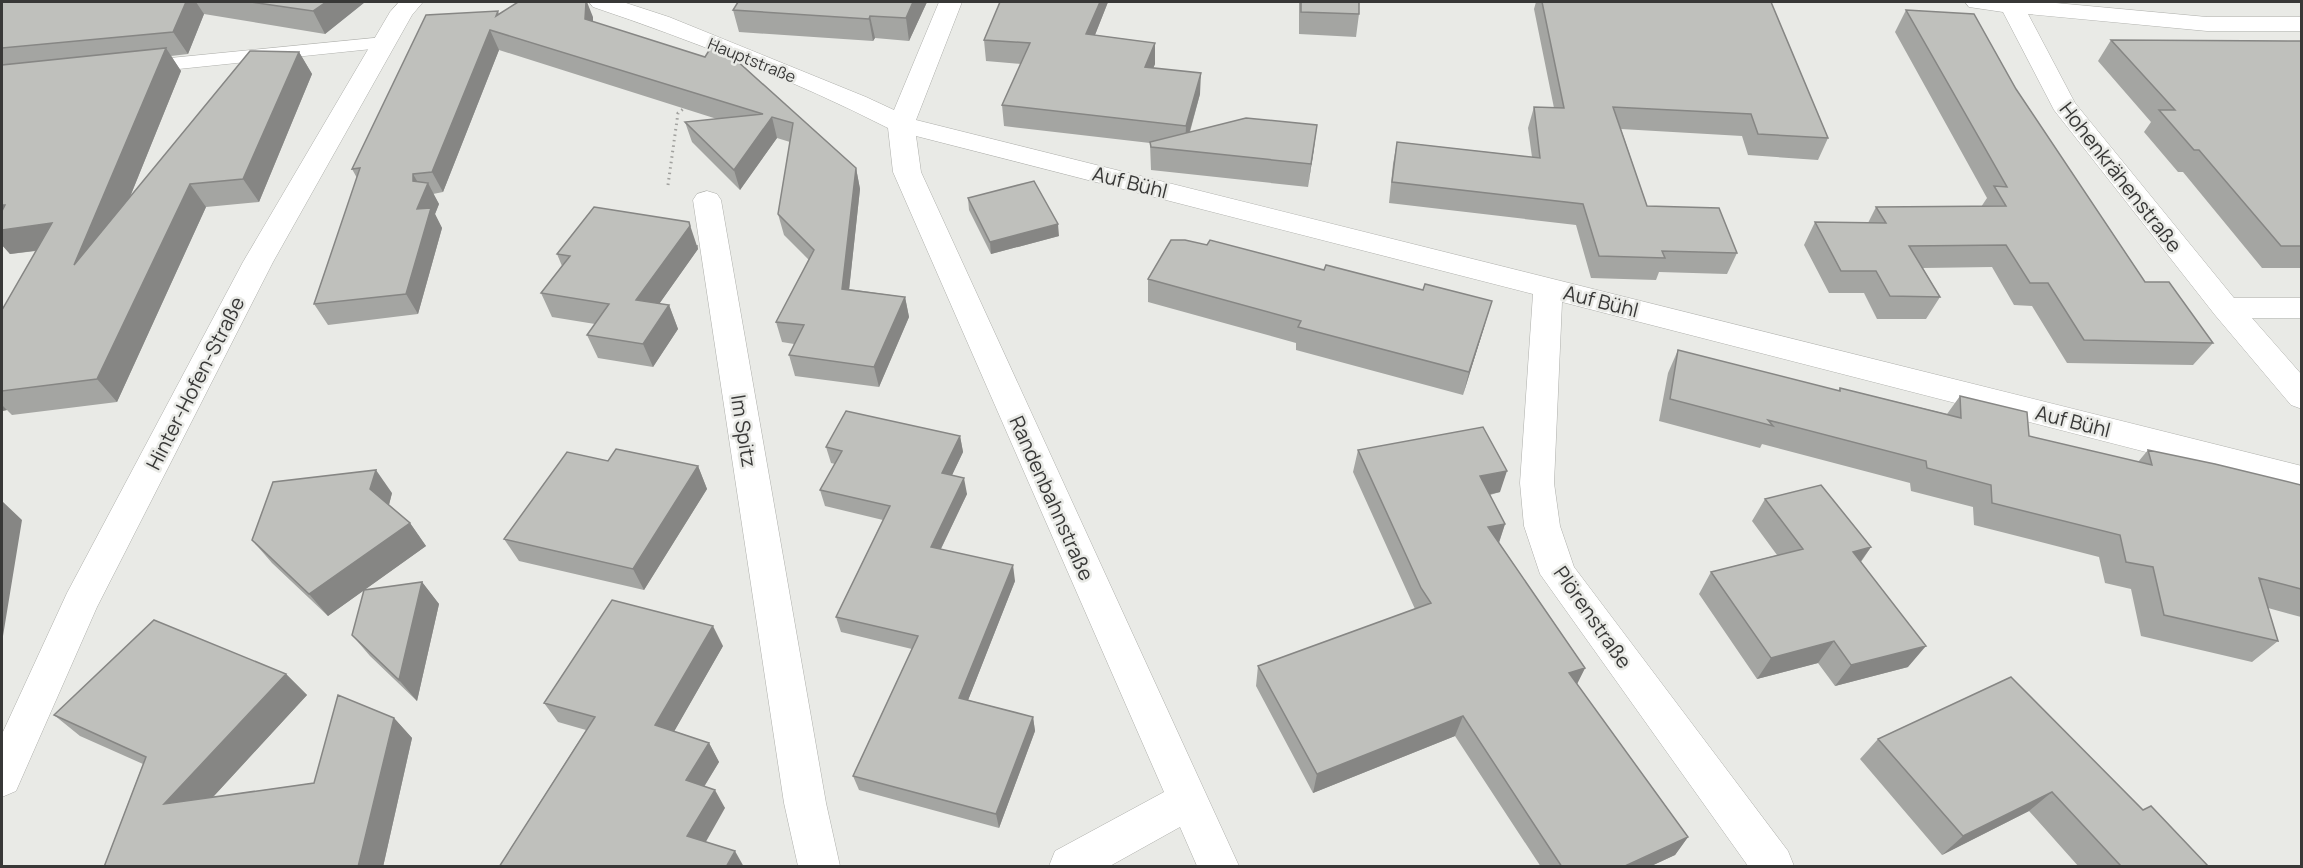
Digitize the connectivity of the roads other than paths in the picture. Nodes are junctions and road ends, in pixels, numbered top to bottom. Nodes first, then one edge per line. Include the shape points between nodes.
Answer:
1 (411, 2) edge
2 (601, 2) edge
3 (951, 2) edge
4 (1977, 2) edge
5 (2011, 4) edge
6 (2301, 24) edge
7 (384, 43) junction
8 (126, 68) edge
9 (901, 124) junction
10 (707, 200) road end
11 (1548, 288) junction
12 (2226, 308) junction
13 (2301, 308) edge
14 (2301, 397) edge
15 (2301, 478) edge
16 (2, 778) edge
17 (1187, 801) junction
18 (819, 867) edge
19 (1070, 867) edge
20 (1218, 867) edge
21 (1773, 867) edge

1 - 7 street, Hinter-Hofen-Straße
2 - 9 street, Hauptstraße via 661,22 857,102
3 - 9 street
4 - 5 street
5 - 6 street via 2207,24
5 - 12 street, Hohenkrähenstraße via 2063,105
7 - 8 lane
7 - 16 street, Hinter-Hofen-Straße via 241,293 80,604
9 - 11 street, Auf Bühl
9 - 17 street, Randenbahnstraße via 907,172
10 - 18 street, Im Spitz via 805,803
11 - 15 street, Auf Bühl
11 - 21 street, Plörenstraße via 1537,483 1542,526 1558,574
12 - 13 street
12 - 14 street, Hohenkrähenstraße
17 - 19 street
17 - 20 street, Randenbahnstraße

